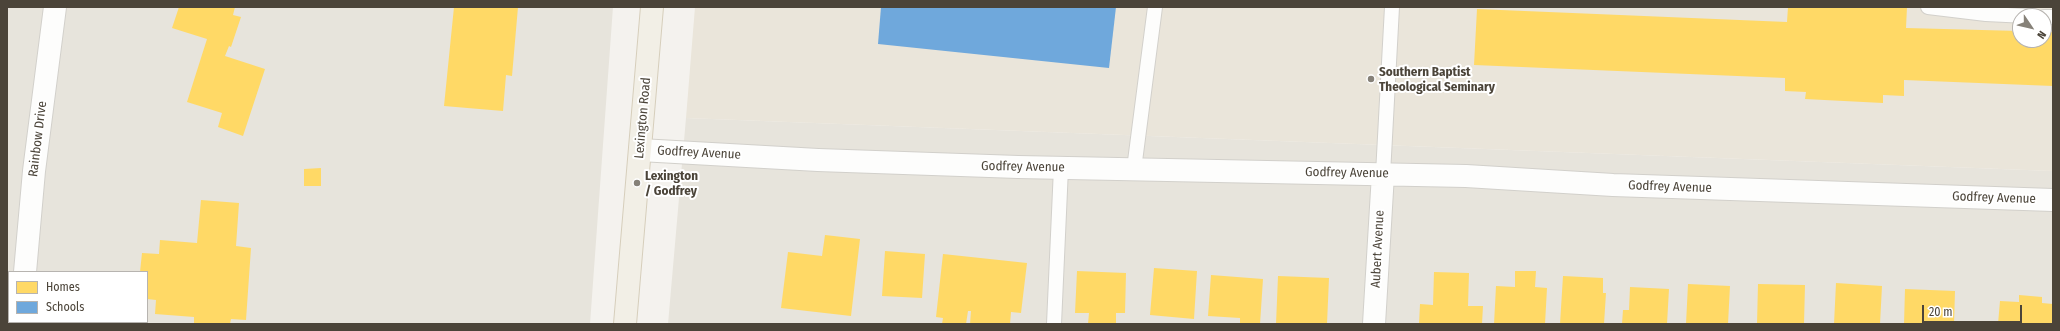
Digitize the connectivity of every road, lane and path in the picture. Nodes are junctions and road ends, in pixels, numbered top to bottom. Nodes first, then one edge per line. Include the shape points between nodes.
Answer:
1 (55, 7) edge
2 (652, 7) edge
3 (1155, 7) edge
4 (1392, 7) edge
5 (1928, 7) edge
6 (2012, 15) edge
7 (640, 150) junction
8 (1061, 168) junction
9 (1134, 169) junction
10 (1383, 174) junction
11 (2053, 200) edge
12 (25, 271) edge
13 (625, 324) edge
14 (1054, 324) edge
15 (1374, 324) edge

1 - 12 street, Rainbow Drive via 34,172
2 - 7 main road, Lexington Road
3 - 9 lane
4 - 10 lane
5 - 6 lane
7 - 8 street, Godfrey Avenue via 818,160
7 - 13 main road, Lexington Road
8 - 9 street, Godfrey Avenue
8 - 14 lane
9 - 10 street, Godfrey Avenue
10 - 11 street, Godfrey Avenue via 1613,185
10 - 15 street, Aubert Avenue

